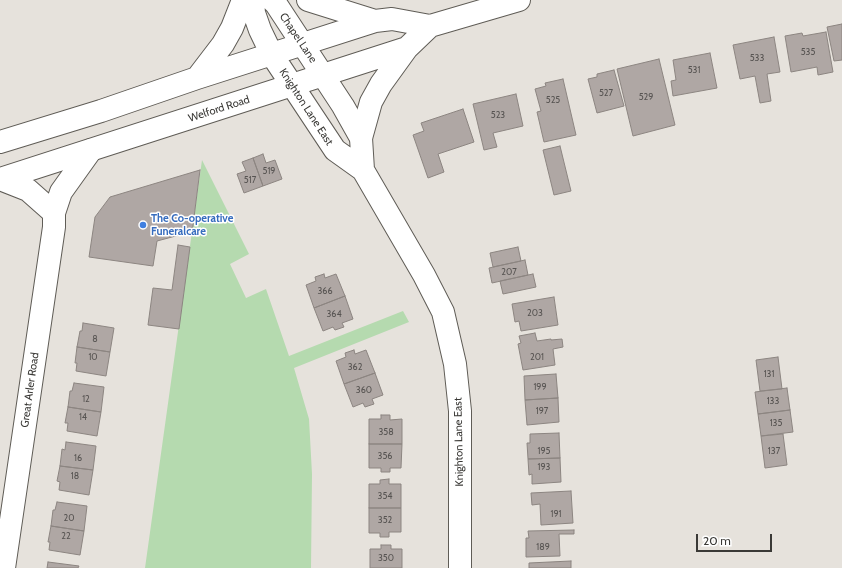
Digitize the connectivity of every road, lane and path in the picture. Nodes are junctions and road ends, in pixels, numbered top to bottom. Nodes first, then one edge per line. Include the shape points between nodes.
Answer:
1 (243, 0) edge
2 (253, 0) edge
3 (272, 0) edge
4 (308, 0) edge
5 (519, 0) edge
6 (375, 21) junction
7 (430, 26) junction
8 (303, 45) junction
9 (408, 48) junction
10 (272, 55) junction
11 (324, 76) junction
12 (197, 78) junction
13 (292, 86) junction
14 (361, 138) junction
15 (0, 142) edge
16 (91, 150) junction
17 (363, 170) junction
18 (0, 179) edge
19 (54, 213) junction
20 (4, 568) edge
21 (460, 568) edge

1 - 12 street via 223,44
2 - 10 street via 256,19
3 - 8 street, Chapel Lane
4 - 6 street
5 - 7 street, Welford Road
6 - 7 street, Welford Road via 392,19
6 - 8 street, Welford Road
7 - 9 street, Welford Road
8 - 10 street, Welford Road
8 - 11 street, Chapel Lane
9 - 11 street, Welford Road
9 - 14 street via 371,102
10 - 12 street, Welford Road
10 - 13 street, Knighton Lane East
11 - 13 street, Welford Road
11 - 14 street, Knighton Lane East
12 - 15 street, Welford Road
13 - 16 street, Welford Road
13 - 17 street, Knighton Lane East via 335,150
14 - 17 street, Knighton Lane East
16 - 18 street, Welford Road
16 - 19 street, Great Arler Road via 60,192
17 - 21 street, Knighton Lane East via 443,312 455,364 460,411
18 - 19 street via 28,190
19 - 20 street, Great Arler Road

